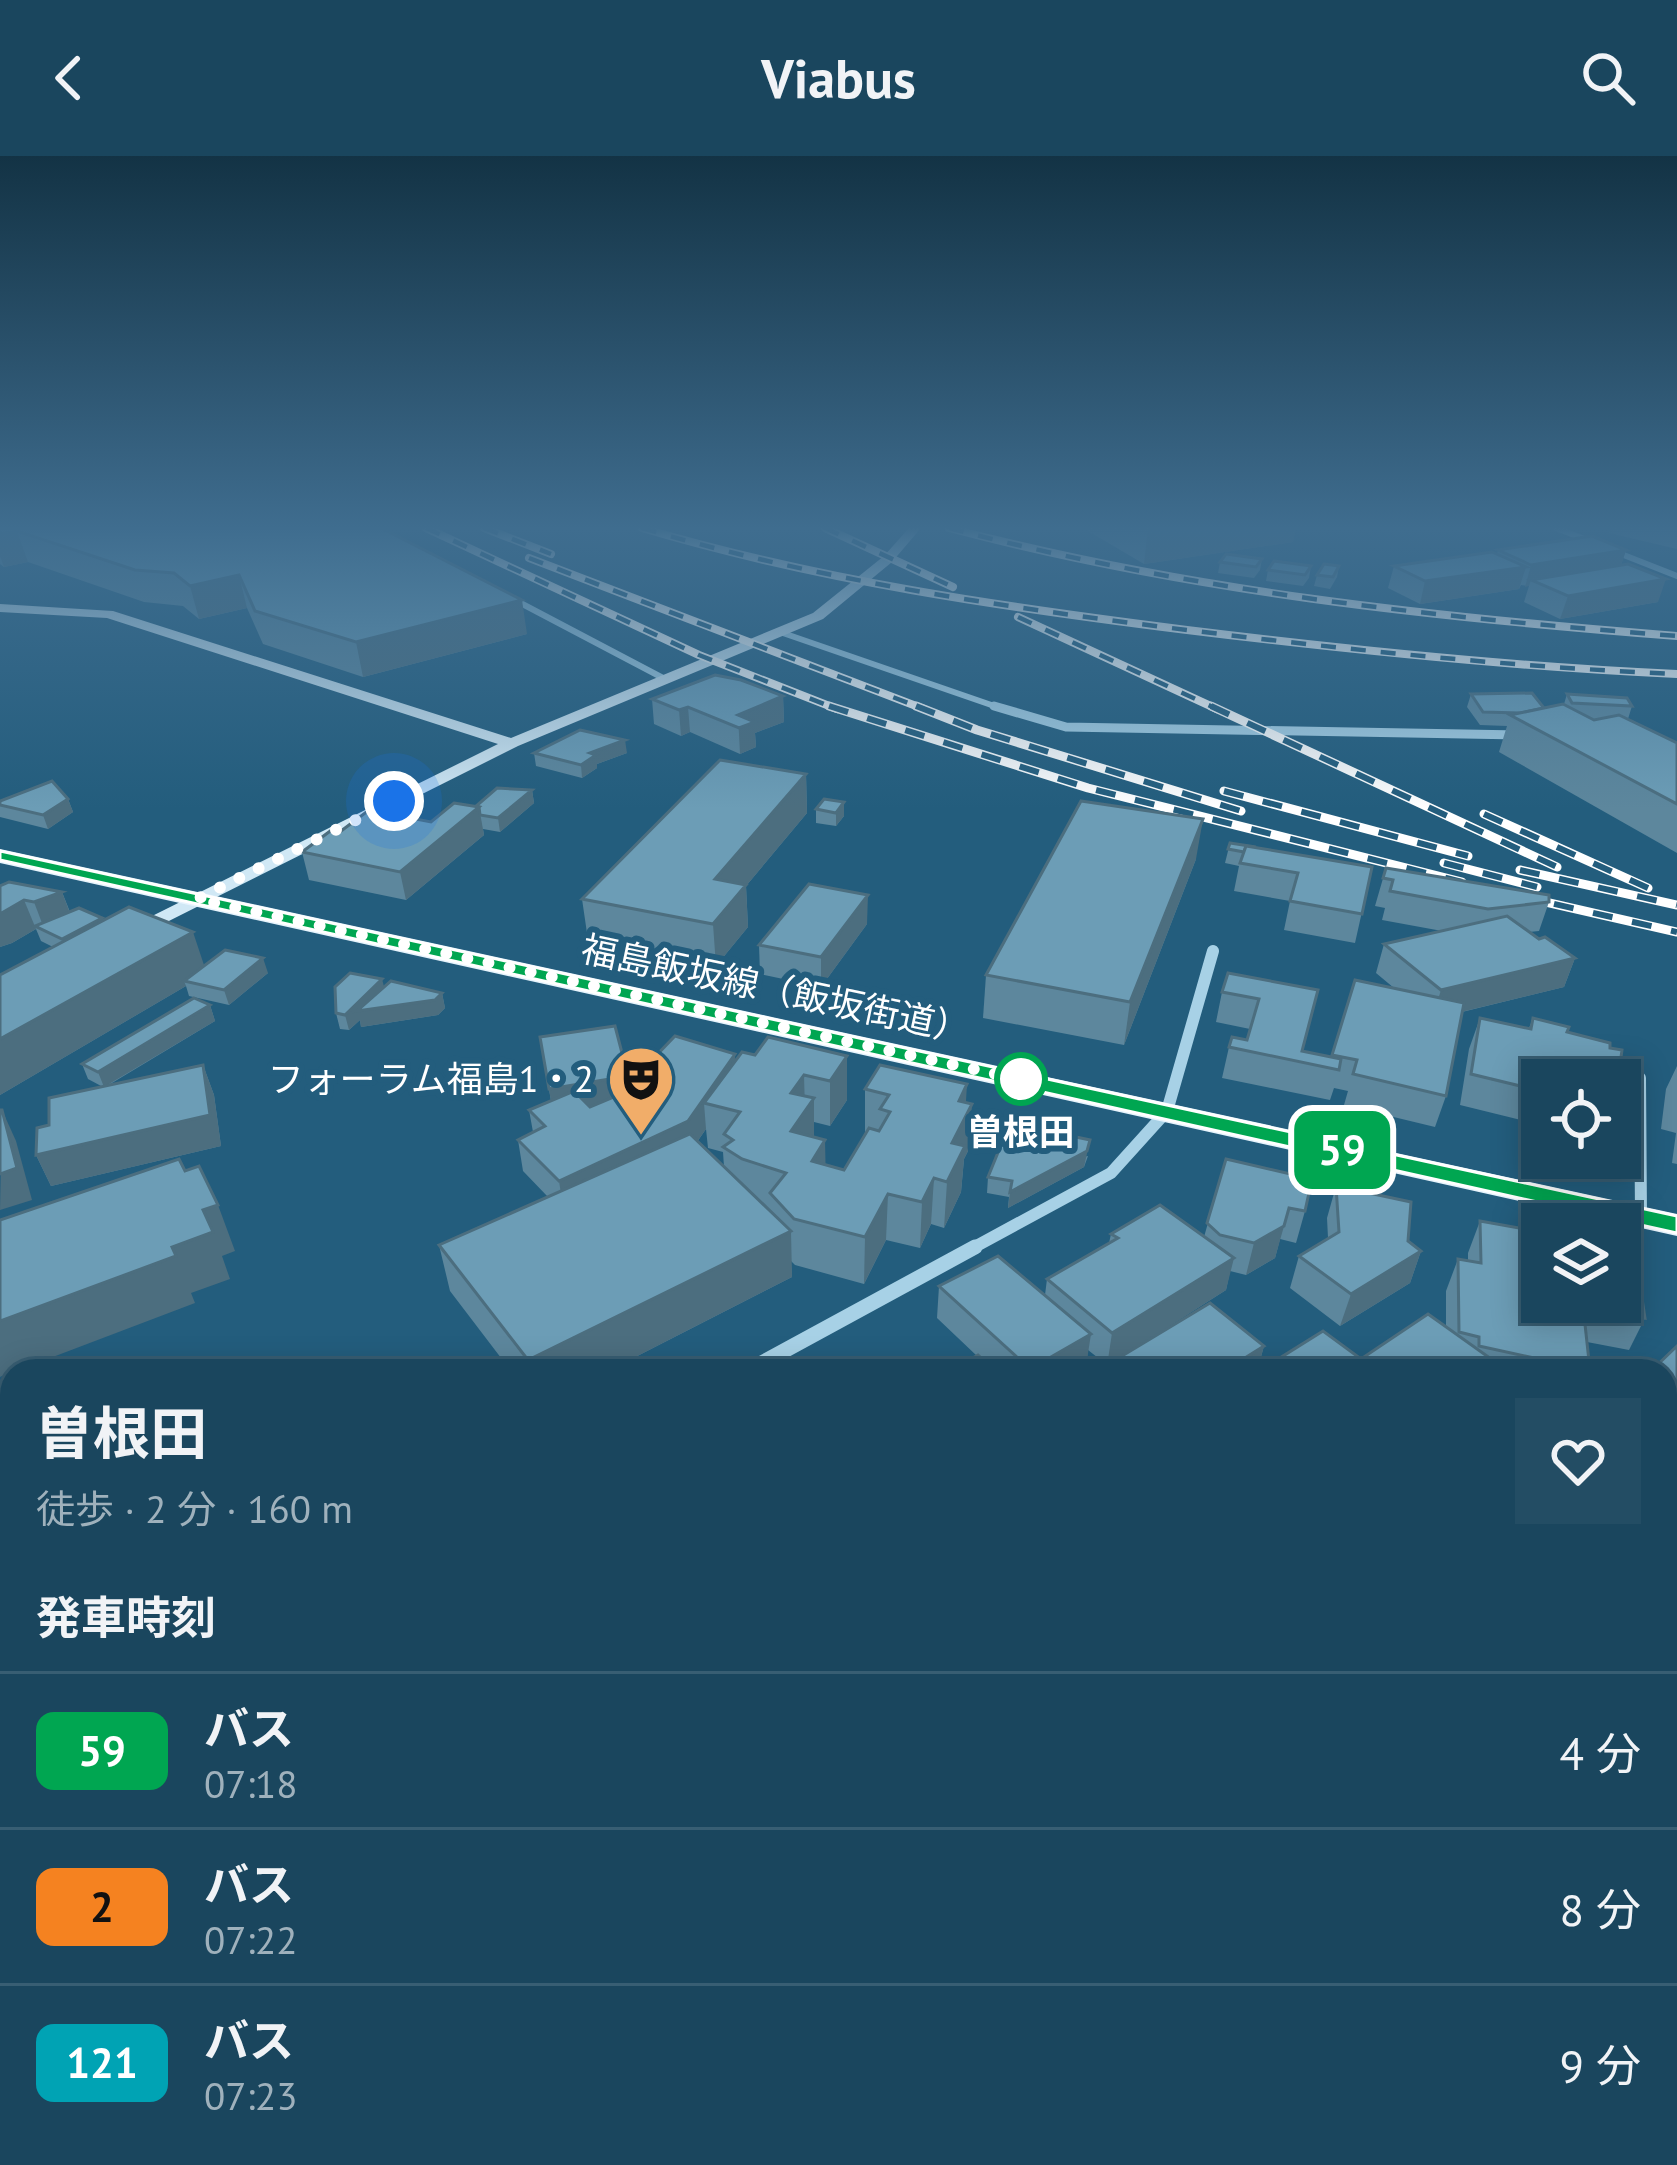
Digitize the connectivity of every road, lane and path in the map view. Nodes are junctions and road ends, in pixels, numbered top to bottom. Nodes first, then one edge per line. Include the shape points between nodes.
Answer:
1 (132, 622) edge
2 (556, 622) edge
3 (804, 622) edge
4 (780, 632) junction
5 (663, 678) junction
6 (1533, 736) edge
7 (512, 742) junction
8 (0, 856) edge
9 (197, 899) junction
10 (118, 940) edge
11 (1214, 951) dead end
12 (1167, 1111) junction
13 (1582, 1203) edge
14 (1641, 1216) edge
15 (1677, 1225) edge
16 (769, 1359) edge

1 - 7 street
2 - 5 street
3 - 4 street
4 - 5 street
4 - 6 street via 1066,727
5 - 7 street
7 - 9 street
8 - 9 main road, 福島飯坂線（飯坂街道）
9 - 10 street
9 - 12 main road, 福島飯坂線（飯坂街道）
11 - 12 street
12 - 13 main road, 福島飯坂線（飯坂街道）
12 - 16 street via 1111,1173
14 - 15 main road, 福島飯坂線（飯坂街道）

